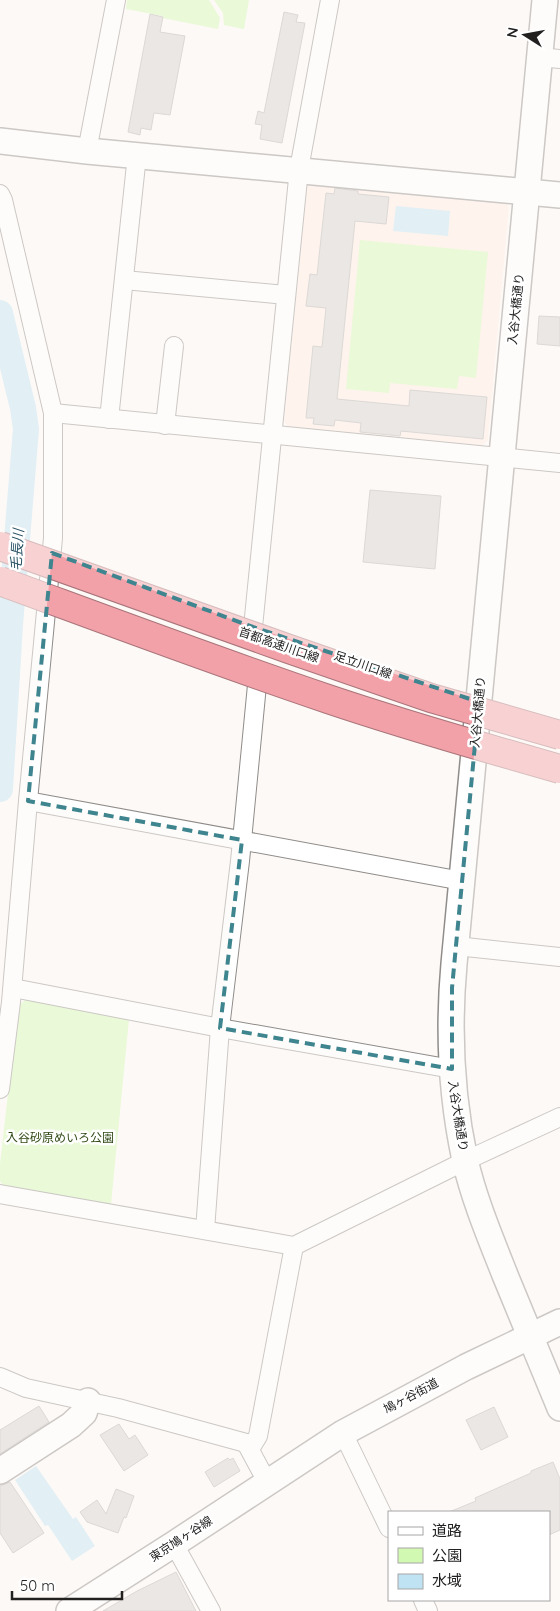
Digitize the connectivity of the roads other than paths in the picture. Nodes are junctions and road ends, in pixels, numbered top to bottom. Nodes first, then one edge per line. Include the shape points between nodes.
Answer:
1 (116, 0) edge
2 (330, 0) edge
3 (545, 0) edge
4 (550, 58) edge
5 (0, 141) edge
6 (88, 151) junction
7 (137, 155) junction
8 (299, 169) junction
9 (528, 192) junction
10 (0, 194) edge
11 (560, 195) edge
12 (124, 280) junction
13 (286, 295) junction
14 (174, 346) dead end
15 (53, 413) junction
16 (109, 419) junction
17 (165, 425) junction
18 (271, 436) junction
19 (502, 458) junction
20 (560, 464) edge
21 (0, 534) edge
22 (0, 546) edge
23 (52, 553) junction
24 (0, 581) edge
25 (0, 593) edge
26 (46, 610) junction
27 (253, 627) junction
28 (183, 648) junction
29 (256, 685) junction
30 (479, 702) junction
31 (560, 726) edge
32 (560, 735) edge
33 (474, 757) junction
34 (560, 757) edge
35 (560, 769) edge
36 (560, 780) edge
37 (28, 801) junction
38 (242, 840) junction
39 (462, 880) junction
40 (456, 946) junction
41 (560, 958) edge
42 (8, 1001) edge
43 (220, 1028) junction
44 (452, 1069) junction
45 (0, 1089) edge
46 (560, 1117) edge
47 (466, 1161) junction
48 (0, 1194) edge
49 (204, 1230) junction
50 (294, 1246) junction
51 (560, 1322) edge
52 (530, 1335) junction
53 (0, 1377) edge
54 (88, 1401) junction
55 (560, 1408) edge
56 (343, 1433) junction
57 (250, 1449) junction
58 (0, 1471) edge
59 (268, 1482) junction
60 (388, 1526) edge
61 (174, 1544) junction
62 (69, 1611) edge
63 (211, 1611) edge

1 - 6 street
2 - 8 street
3 - 4 street, 入谷大橋通り
4 - 9 street, 入谷大橋通り
5 - 6 street
6 - 7 street
7 - 8 street
7 - 12 street
8 - 9 street
8 - 13 street
9 - 11 street
9 - 19 street, 入谷大橋通り
10 - 15 street
12 - 13 street
12 - 16 street
13 - 18 street
14 - 17 street
15 - 16 street
15 - 23 street
16 - 17 street
17 - 18 street
18 - 19 street
18 - 27 street
19 - 20 street
19 - 30 street, 入谷大橋通り
21 - 23 street, 足立川口線
22 - 32 highway, 首都高速川口線, bridge via 431,698
23 - 26 street
23 - 27 street, 足立川口線
24 - 28 highway, bridge
25 - 26 street
26 - 29 street
26 - 37 street
27 - 30 street, 足立川口線
28 - 34 highway, bridge
28 - 35 highway, bridge via 459,741
29 - 33 street
29 - 38 street
30 - 31 street, 足立川口線
30 - 33 street, 入谷大橋通り
33 - 36 street
33 - 39 street, 入谷大橋通り
37 - 38 street
37 - 42 street
38 - 39 street
38 - 43 street
39 - 40 street, 入谷大橋通り
40 - 41 street
40 - 44 street, 入谷大橋通り via 450,1027
42 - 43 street
42 - 45 street
43 - 44 street
43 - 49 street
44 - 47 street, 入谷大橋通り
46 - 47 street
47 - 50 street
47 - 52 street, 入谷大橋通り via 478,1203
48 - 49 street
49 - 50 street
50 - 57 street via 258,1436
51 - 52 street, 鳩ヶ谷街道
52 - 55 street, 入谷大橋通り
52 - 56 street, 鳩ヶ谷街道
53 - 54 street via 26,1388
54 - 57 street via 238,1440
54 - 58 street via 84,1414 71,1425
56 - 59 street, 鳩ヶ谷街道
56 - 60 street
57 - 59 street
59 - 61 street, 東京鳩ヶ谷線
61 - 62 street, 東京鳩ヶ谷線
61 - 63 street

